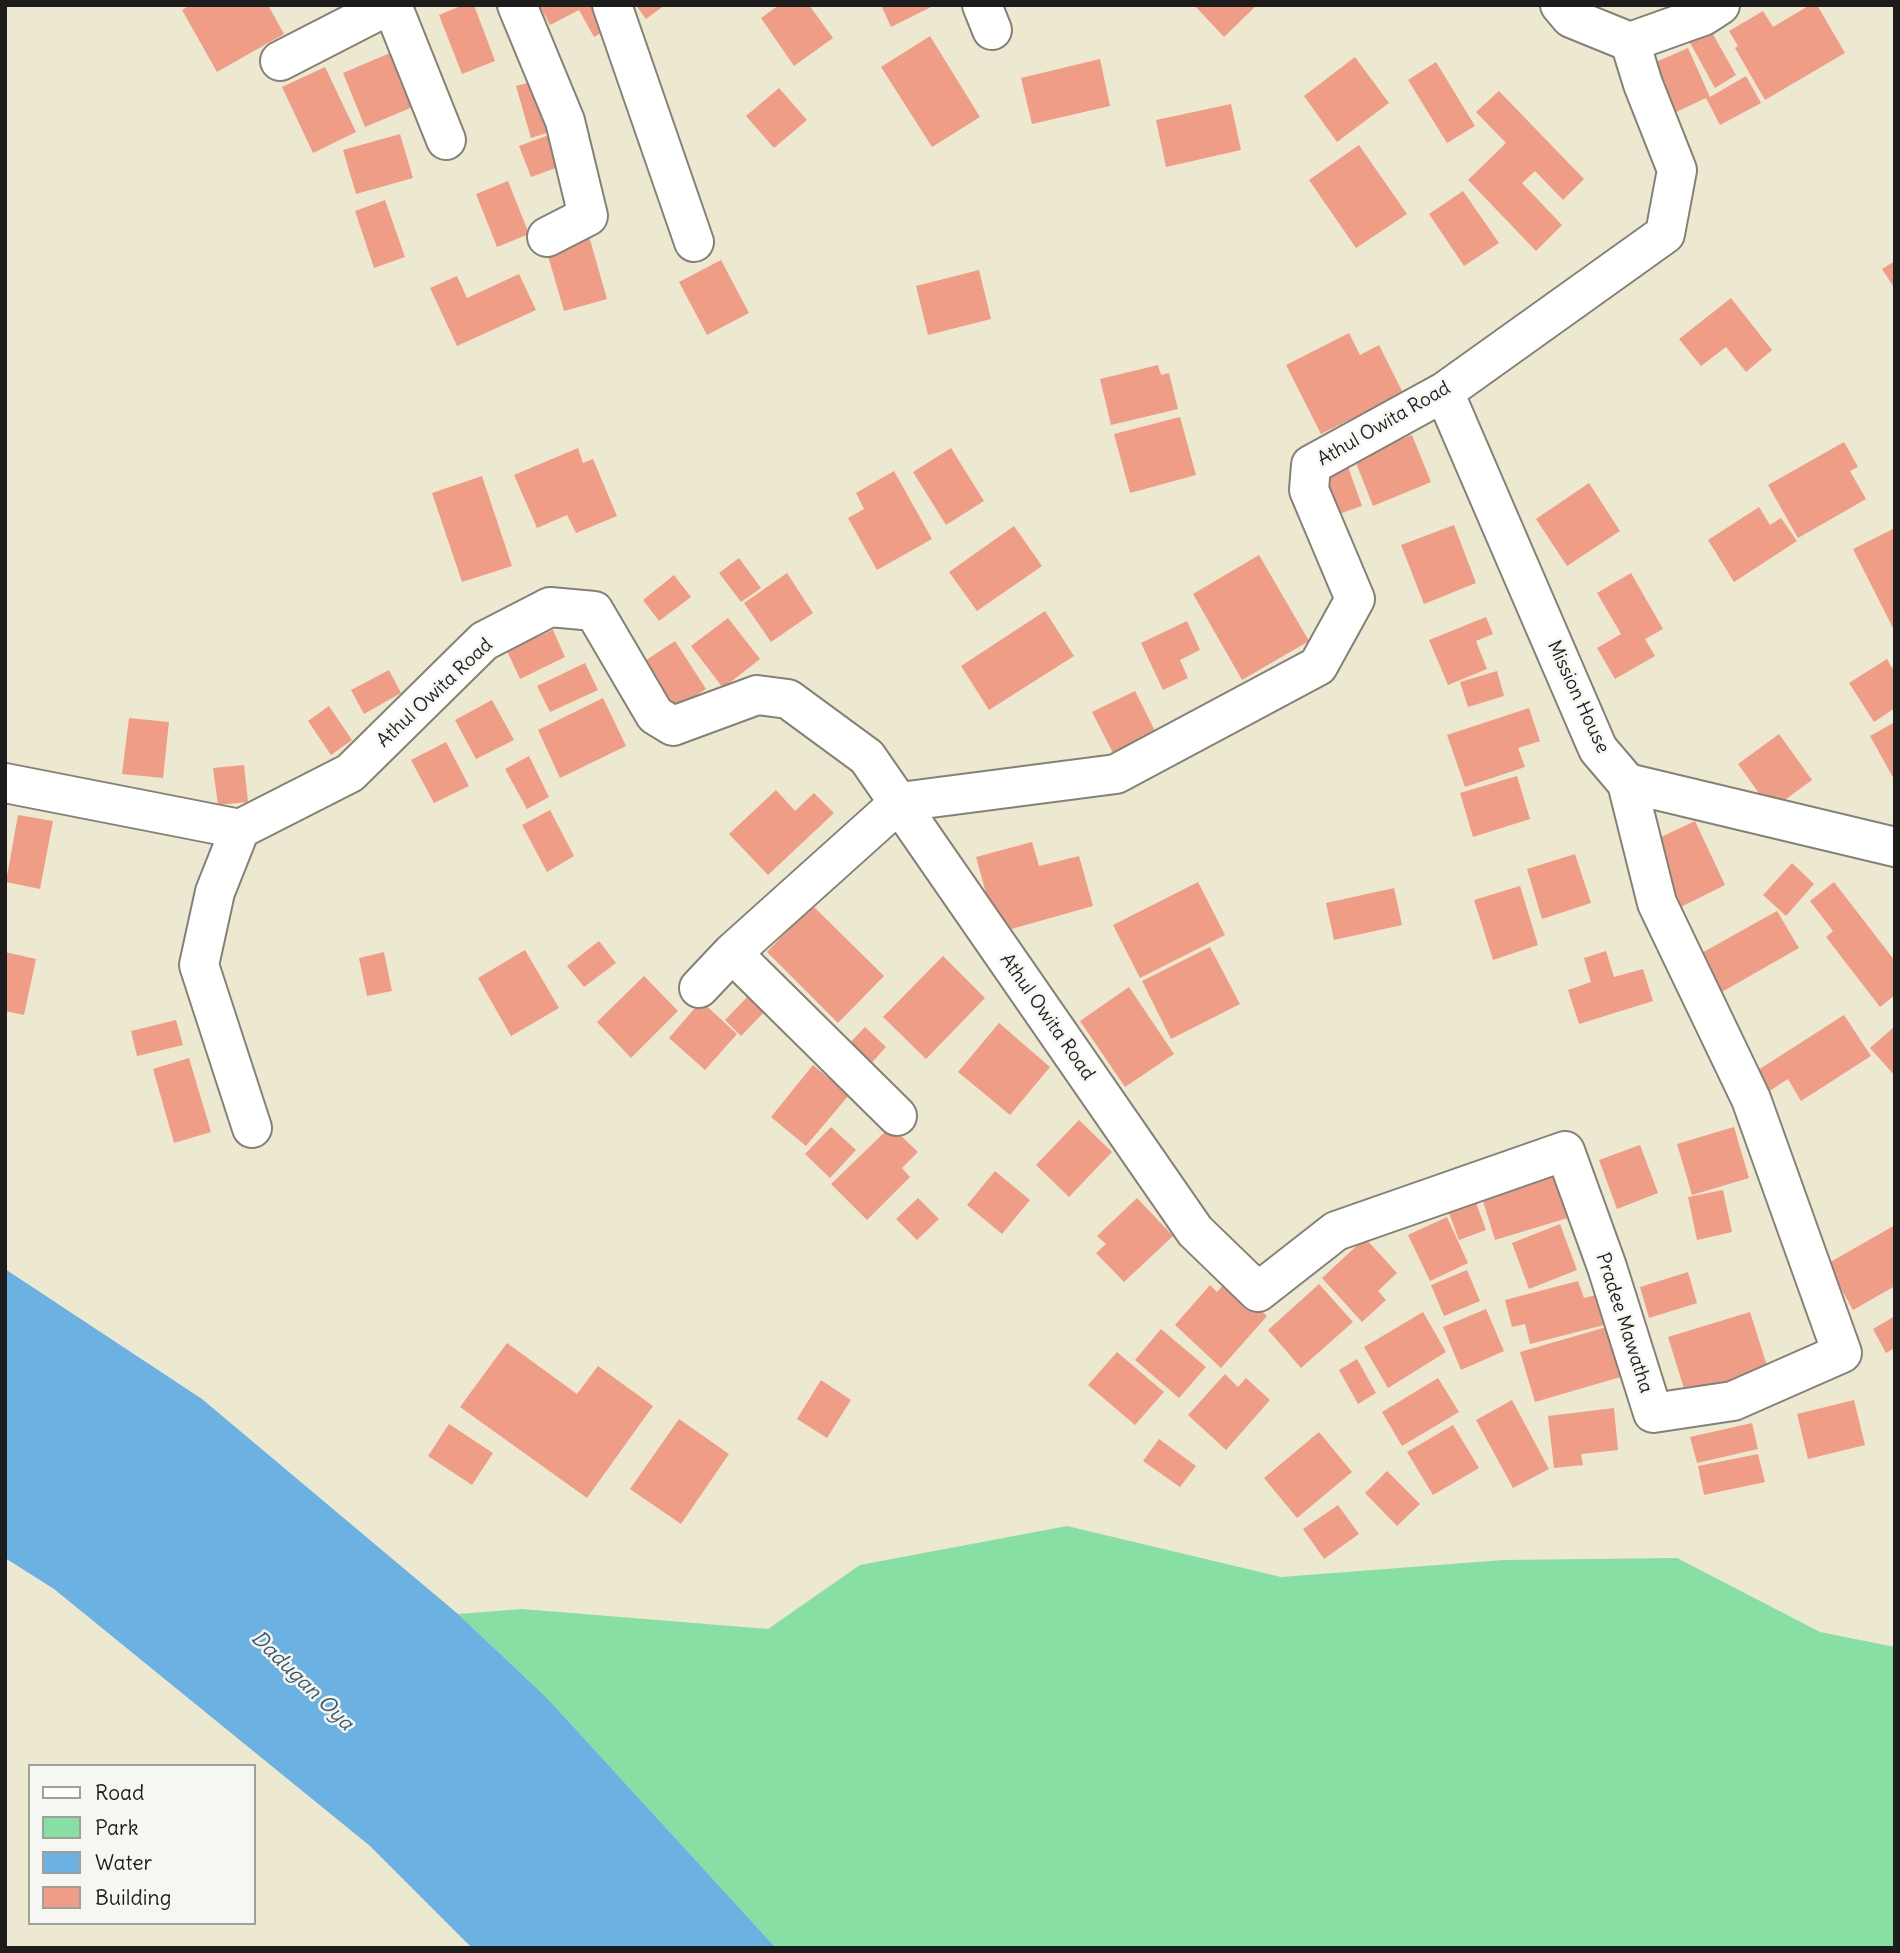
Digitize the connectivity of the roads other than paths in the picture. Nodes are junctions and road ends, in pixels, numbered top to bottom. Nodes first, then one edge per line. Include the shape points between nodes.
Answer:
1 (391, 5) edge
2 (517, 5) edge
3 (612, 5) edge
4 (1560, 5) edge
5 (1720, 5) edge
6 (1630, 42) junction
7 (280, 61) dead end
8 (446, 140) dead end
9 (547, 237) dead end
10 (694, 242) dead end
11 (1444, 392) junction
12 (5, 783) edge
13 (1627, 783) junction
14 (900, 802) junction
15 (240, 829) junction
16 (1895, 847) edge
17 (732, 953) junction
18 (699, 988) dead end
19 (897, 1116) dead end
20 (252, 1128) dead end
21 (1195, 1231) joint

1 - 7 street
1 - 8 street
2 - 9 street via 565,121 588,216
3 - 10 street
4 - 6 street via 1571,18
5 - 6 street via 1703,16
6 - 11 street, Athul Owita Road via 1677,170 1665,234
11 - 13 street, Mission House via 1598,749
11 - 14 street, Athul Owita Road via 1311,465 1309,490 1355,599 1318,666 1116,774
12 - 15 street
13 - 16 street
13 - 21 street, Pradee Mawatha via 1657,903 1751,1099 1842,1353 1732,1401 1653,1413 1564,1151 1336,1231 1258,1292
14 - 15 street, Athul Owita Road via 867,757 788,699 757,695 673,726 655,715 594,611 550,607 484,641 350,773
14 - 17 street
14 - 21 street, Athul Owita Road
15 - 20 street via 215,892 199,965
17 - 18 street
17 - 19 street

